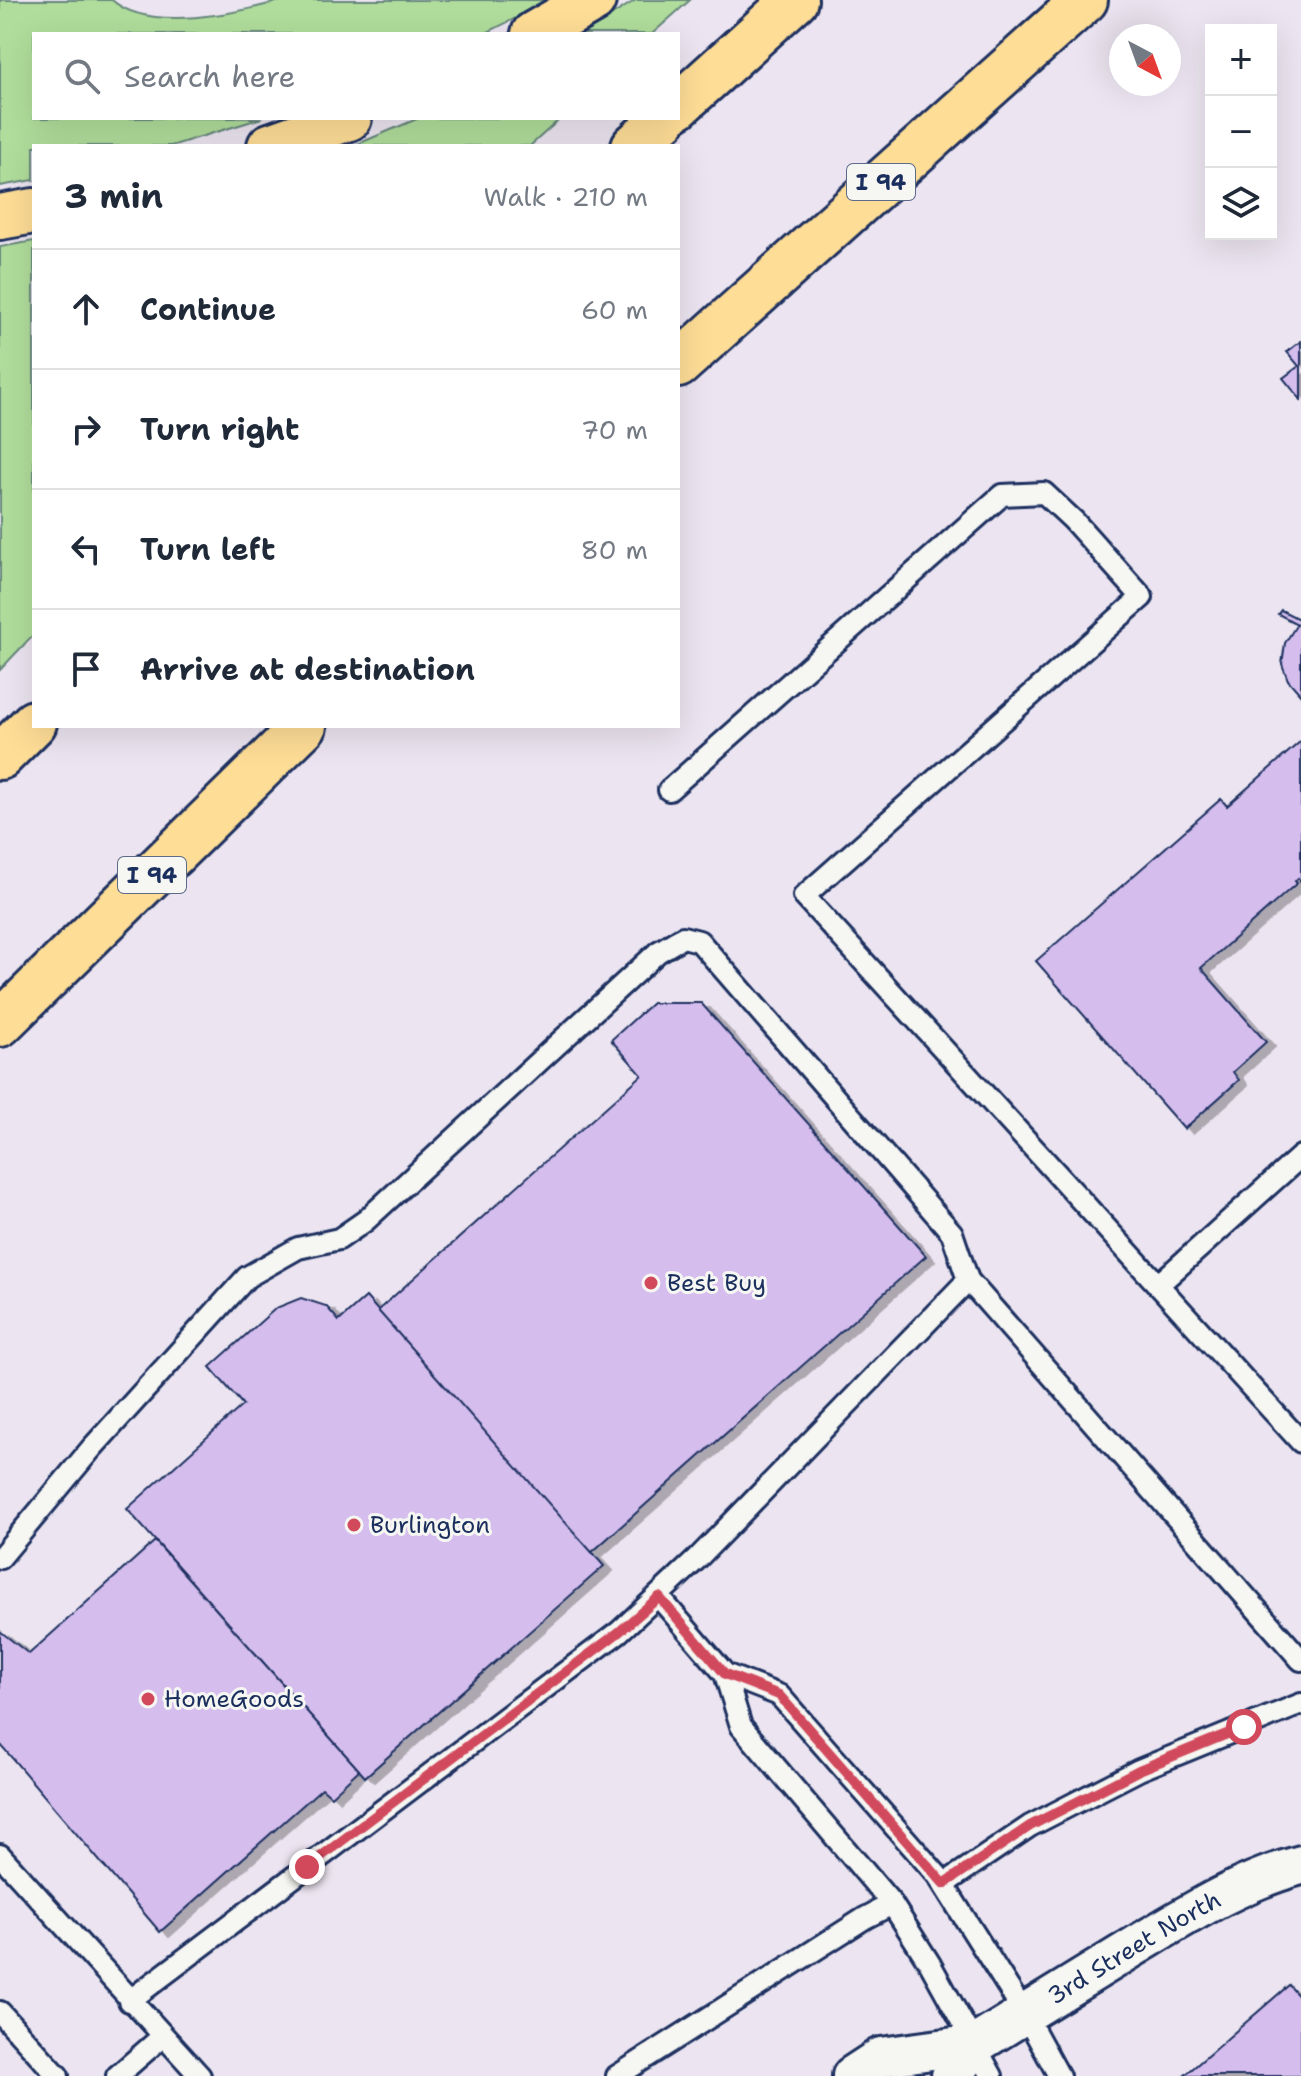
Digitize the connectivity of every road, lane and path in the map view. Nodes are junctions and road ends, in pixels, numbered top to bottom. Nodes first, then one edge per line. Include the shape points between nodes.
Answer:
1 (593, 0) edge
2 (795, 0) edge
3 (1085, 0) edge
4 (537, 32) edge
5 (680, 104) edge
6 (343, 120) edge
7 (663, 120) edge
8 (276, 144) edge
9 (636, 144) edge
10 (32, 211) edge
11 (0, 217) edge
12 (680, 363) edge
13 (32, 725) edge
14 (302, 728) edge
15 (0, 757) edge
16 (669, 790) dead end
17 (0, 1024) edge
18 (1301, 1156) edge
19 (968, 1280) junction
20 (1158, 1285) junction
21 (1301, 1442) edge
22 (0, 1558) edge
23 (659, 1597) junction
24 (1301, 1660) edge
25 (725, 1674) junction
26 (1301, 1704) edge
27 (0, 1855) edge
28 (1301, 1865) edge
29 (944, 1884) junction
30 (892, 1904) junction
31 (129, 2001) junction
32 (0, 2012) edge
33 (1025, 2014) junction
34 (163, 2036) junction
35 (984, 2060) edge
36 (58, 2076) edge
37 (117, 2076) edge
38 (200, 2076) edge
39 (617, 2076) edge
40 (852, 2076) edge
41 (951, 2076) edge
42 (1059, 2076) edge

1 - 4 highway
2 - 5 highway
3 - 12 highway, I 94
6 - 8 highway
7 - 9 highway
10 - 11 highway
13 - 15 highway
14 - 17 highway, I 94
16 - 20 lane via 1002,495 1044,493 1073,520 1142,597 804,896
18 - 20 lane
19 - 22 lane via 952,1233 699,941 683,937 658,952 365,1221 339,1239 298,1248 247,1277
19 - 23 lane
19 - 24 lane
20 - 21 lane
23 - 25 lane
23 - 31 lane
25 - 29 lane via 779,1695
25 - 30 lane via 741,1726
26 - 29 lane via 1139,1770 1030,1826
27 - 31 lane
28 - 33 street, 3rd Street North via 1235,1888
29 - 33 lane
30 - 35 lane
30 - 39 lane
31 - 34 lane
32 - 36 lane
33 - 35 street, 3rd Street North
33 - 42 lane
34 - 37 lane
34 - 38 lane
35 - 40 street, 3rd Street North via 881,2057
35 - 41 street, 3rd Street North

